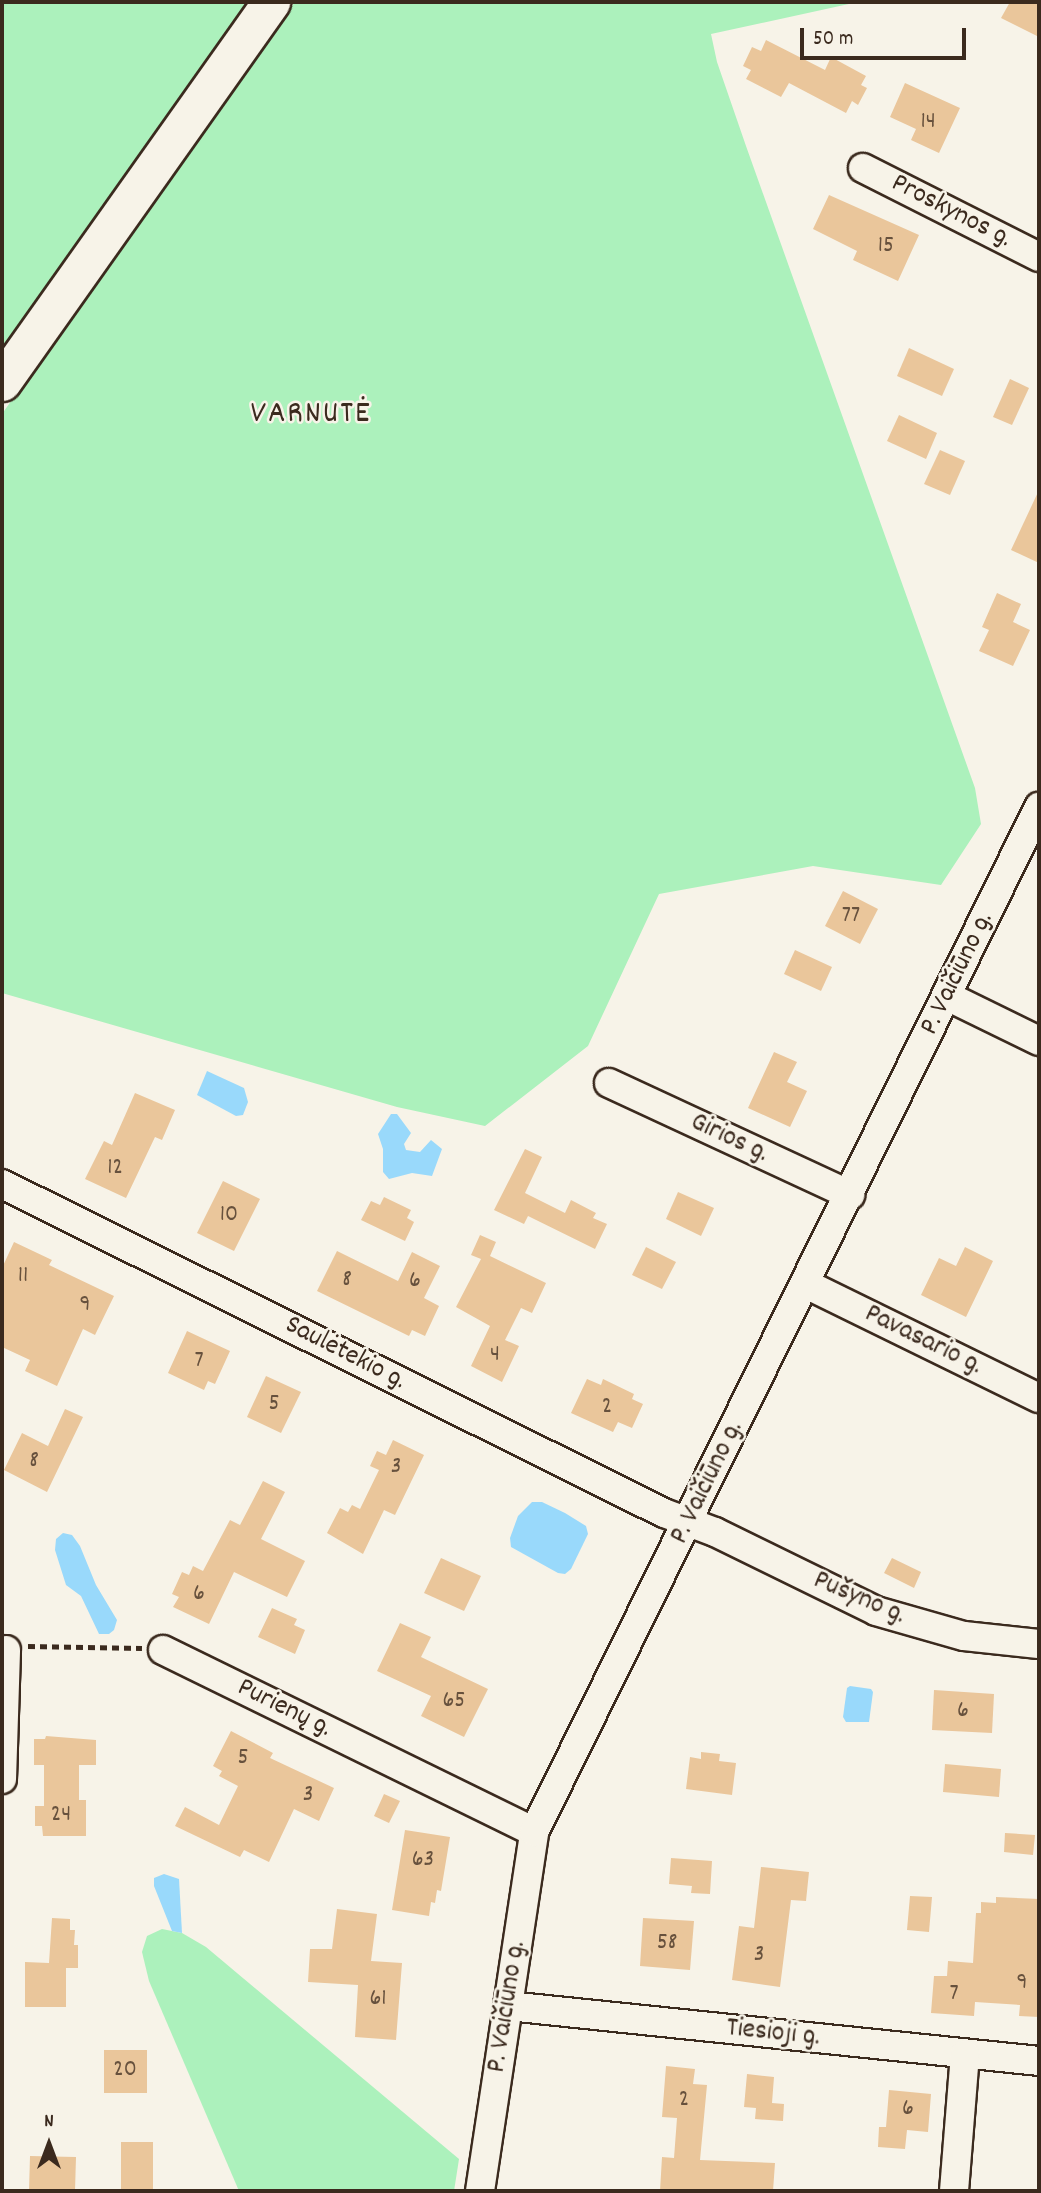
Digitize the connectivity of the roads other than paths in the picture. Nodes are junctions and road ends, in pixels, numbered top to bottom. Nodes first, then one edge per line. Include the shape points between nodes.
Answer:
1 (271, 2) edge
2 (863, 168) dead end
3 (1039, 257) edge
4 (2, 383) edge
5 (1039, 807) edge
6 (947, 996) junction
7 (1039, 1041) edge
8 (609, 1083) dead end
9 (2, 1184) edge
10 (850, 1195) junction
11 (806, 1284) junction
12 (1039, 1398) edge
13 (688, 1522) junction
14 (1039, 1644) edge
15 (12, 1647) road end
16 (163, 1650) road end
17 (2, 1779) edge
18 (534, 1832) junction
19 (508, 2006) junction
20 (965, 2054) junction
21 (1039, 2061) edge
22 (480, 2191) edge
23 (954, 2191) edge

1 - 4 main road
2 - 3 street, Proskynos g.
5 - 6 street, P. Vaičiūno g.
6 - 7 street
6 - 10 street, P. Vaičiūno g.
8 - 10 street, Girios g.
9 - 13 street, Saulėtekio g.
10 - 11 street, P. Vaičiūno g.
11 - 12 street, Pavasario g.
11 - 13 street, P. Vaičiūno g.
13 - 14 street, Pušyno g. via 876,1611 964,1636
13 - 18 street, P. Vaičiūno g.
15 - 17 street
16 - 18 street, Purienų g.
18 - 19 street, P. Vaičiūno g.
19 - 20 street, Tiesioji g.
19 - 22 street, P. Vaičiūno g.
20 - 21 street, Tiesioji g.
20 - 23 street

